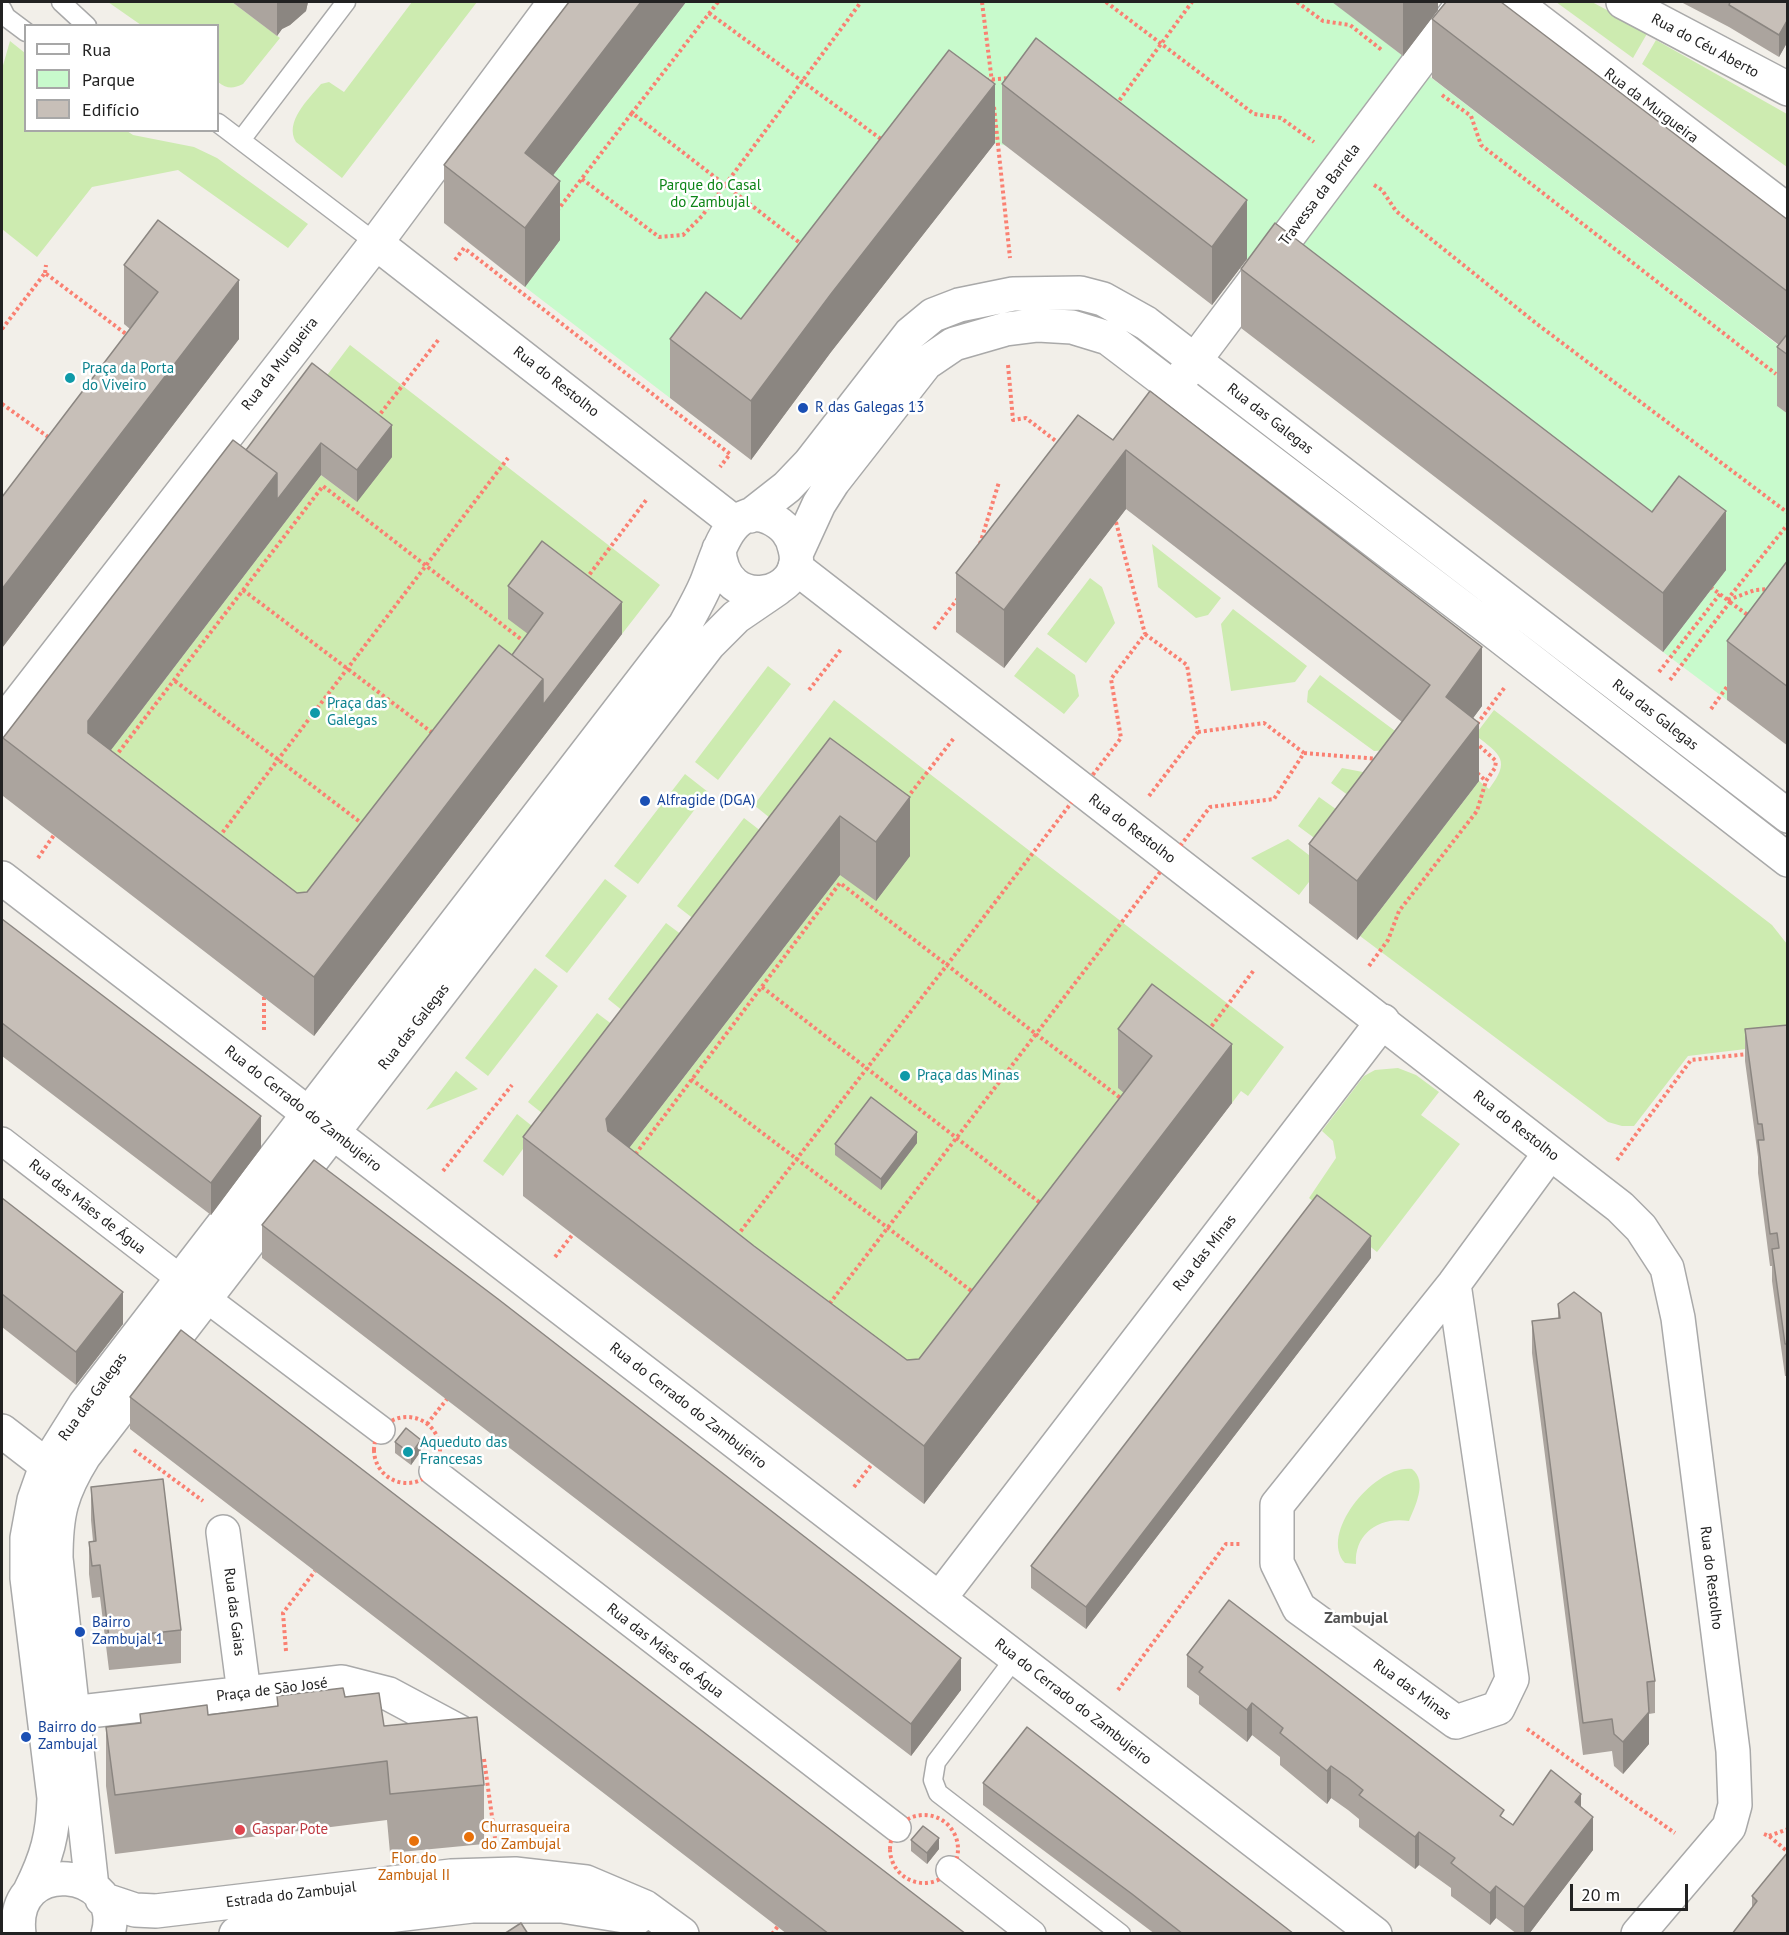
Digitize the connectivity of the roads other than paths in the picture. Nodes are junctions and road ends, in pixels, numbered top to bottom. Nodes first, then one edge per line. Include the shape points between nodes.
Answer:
1 (61, 2) edge
2 (346, 2) edge
3 (555, 2) edge
4 (1464, 2) edge
5 (1514, 2) edge
6 (1623, 2) edge
7 (2, 9) edge
8 (85, 24) edge
9 (24, 30) edge
10 (1788, 89) edge
11 (219, 124) edge
12 (241, 140) junction
13 (1788, 211) edge
14 (376, 243) junction
15 (1195, 361) junction
16 (1174, 388) junction
17 (735, 529) junction
18 (789, 569) junction
19 (2, 724) edge
20 (1788, 816) edge
21 (1788, 860) edge
22 (2, 878) edge
23 (1383, 1021) junction
24 (321, 1123) junction
25 (2, 1141) edge
26 (1550, 1153) junction
27 (173, 1273) dead end
28 (1454, 1284) junction
29 (215, 1305) dead end
30 (381, 1430) dead end
31 (2, 1431) edge
32 (433, 1471) dead end
33 (57, 1474) junction
34 (223, 1532) road end
35 (939, 1599) junction
36 (1015, 1658) junction
37 (244, 1693) junction
38 (59, 1714) junction
39 (460, 1732) edge
40 (897, 1828) dead end
41 (950, 1870) dead end
42 (97, 1893) junction
43 (18, 1914) edge
44 (108, 1934) edge
45 (236, 1934) edge
46 (680, 1934) edge
47 (1032, 1934) edge
48 (1120, 1934) edge
49 (1376, 1934) edge
50 (1638, 1934) edge

1 - 8 lane
2 - 12 lane
3 - 14 street, Rua da Murgueira
4 - 15 street, Travessa da Barrela
5 - 13 street, Rua da Murgueira
6 - 10 street, Rua do Céu Aberto
7 - 9 lane
11 - 12 lane
12 - 14 lane
14 - 17 street, Rua do Restolho via 669,470
14 - 19 street, Rua da Murgueira
15 - 16 street, Travessa da Barrela
15 - 17 street, Rua das Galegas via 1146,323 1103,299 1080,293 1013,294 959,305 933,315 910,334 809,464
15 - 20 street, Rua das Galegas
16 - 18 street via 1108,338 1072,327 1000,329 954,344 926,363 833,482
16 - 21 street
17 - 18 street via 767,517 782,524 792,537
17 - 18 street via 720,564 736,587 756,593
17 - 24 street, Rua das Galegas via 685,625
18 - 23 street, Rua do Restolho via 863,621
18 - 24 street, Rua das Galegas via 709,644
22 - 24 street, Rua do Cerrado do Zambujeiro
23 - 26 street, Rua do Restolho
23 - 35 street, Rua das Minas
24 - 33 street, Rua das Galegas via 106,1429
24 - 33 street, Rua das Galegas via 86,1404
24 - 35 street, Rua do Cerrado do Zambujeiro
25 - 27 street, Rua das Mães de Água
26 - 28 street, Rua das Minas
26 - 50 street, Rua do Restolho via 1641,1228 1667,1268 1678,1318 1733,1751 1735,1805 1729,1827
28 - 28 street, Rua das Minas via 1277,1505 1277,1563 1299,1608 1456,1722 1498,1708 1512,1679
29 - 30 street
31 - 33 street
32 - 40 street, Rua das Mães de Água
33 - 38 street
34 - 37 street, Rua das Gaias
35 - 36 street, Rua do Cerrado do Zambujeiro
36 - 48 lane via 936,1762 933,1780 938,1793
36 - 49 street, Rua do Cerrado do Zambujeiro
37 - 38 street, Praça de São José
37 - 39 street, Praça de São José via 342,1682 389,1694
38 - 42 street
38 - 43 street via 53,1831 44,1863
41 - 47 street
42 - 43 street, Estrada do Zambujal via 78,1879 60,1877 45,1881
42 - 44 street via 109,1913
42 - 46 street, Estrada do Zambujal via 135,1910 156,1911 452,1876 499,1874 586,1882 645,1907
45 - 46 street, Estrada do Zambujal via 471,1906 562,1906 628,1915

